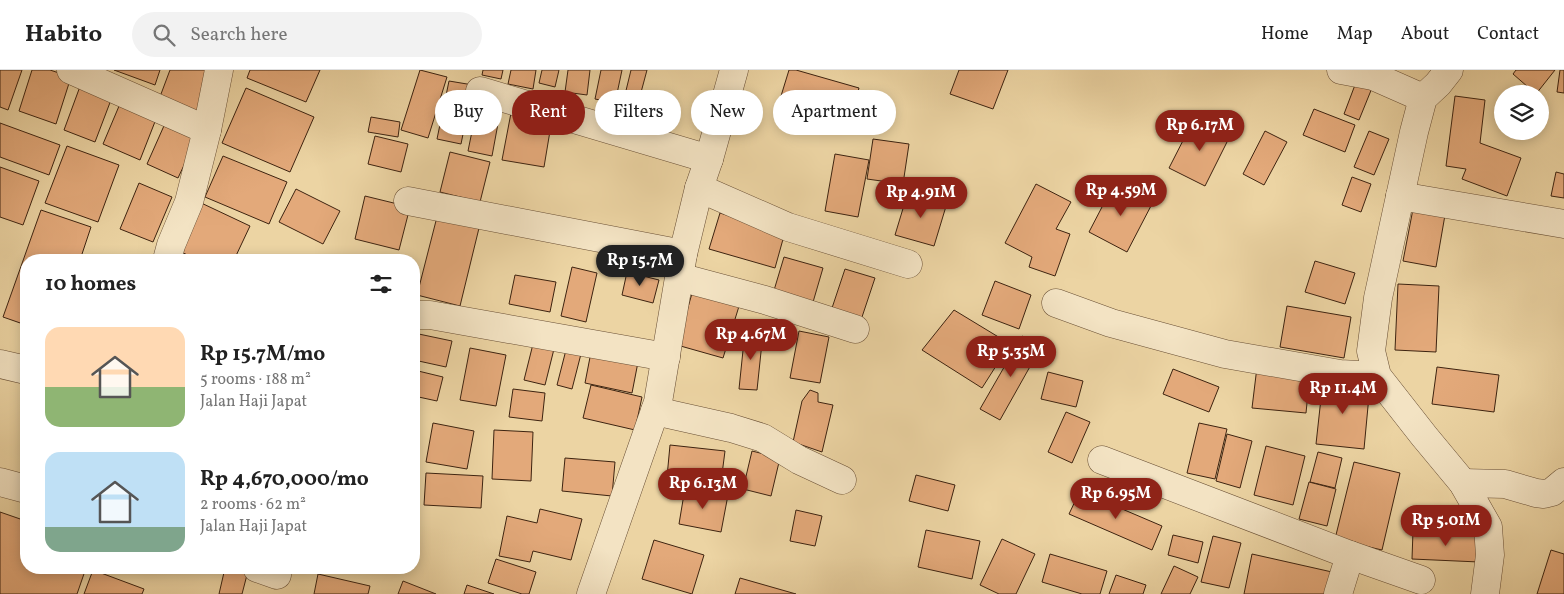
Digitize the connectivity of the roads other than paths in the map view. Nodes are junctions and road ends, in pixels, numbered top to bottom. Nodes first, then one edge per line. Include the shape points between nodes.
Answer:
1 (71, 70) edge
2 (219, 70) edge
3 (734, 70) edge
4 (1341, 70) edge
5 (1449, 70) edge
6 (502, 98) edge
7 (1423, 98) junction
8 (207, 130) junction
9 (709, 159) junction
10 (699, 188) junction
11 (1400, 196) junction
12 (408, 201) dead end
13 (1564, 224) edge
14 (169, 254) edge
15 (908, 264) dead end
16 (681, 265) junction
17 (1056, 303) dead end
18 (420, 315) edge
19 (855, 329) dead end
20 (666, 357) junction
21 (0, 364) edge
22 (20, 369) edge
23 (1377, 376) junction
24 (655, 411) junction
25 (1102, 460) dead end
26 (842, 480) dead end
27 (0, 482) edge
28 (1564, 482) edge
29 (1463, 483) junction
30 (20, 487) edge
31 (1350, 555) junction
32 (1421, 580) dead end
33 (591, 594) edge
34 (1338, 594) edge
35 (1485, 594) edge

1 - 8 street
2 - 8 street
3 - 9 street
4 - 7 street via 1373,76
5 - 7 street
6 - 9 street
7 - 11 street
8 - 14 street via 189,202
9 - 10 street
10 - 15 street via 788,227
10 - 16 street
11 - 13 street
11 - 23 street via 1375,316 1371,351
12 - 16 street
16 - 19 street via 765,300
16 - 20 street
17 - 23 street via 1225,354 1340,374
18 - 20 street
20 - 24 street
21 - 22 street
23 - 29 street
24 - 26 street via 763,438 799,460
24 - 33 street
25 - 31 street
27 - 30 street
28 - 29 street via 1544,494 1505,484
29 - 35 street via 1488,527 1490,555
31 - 32 street
31 - 34 street

